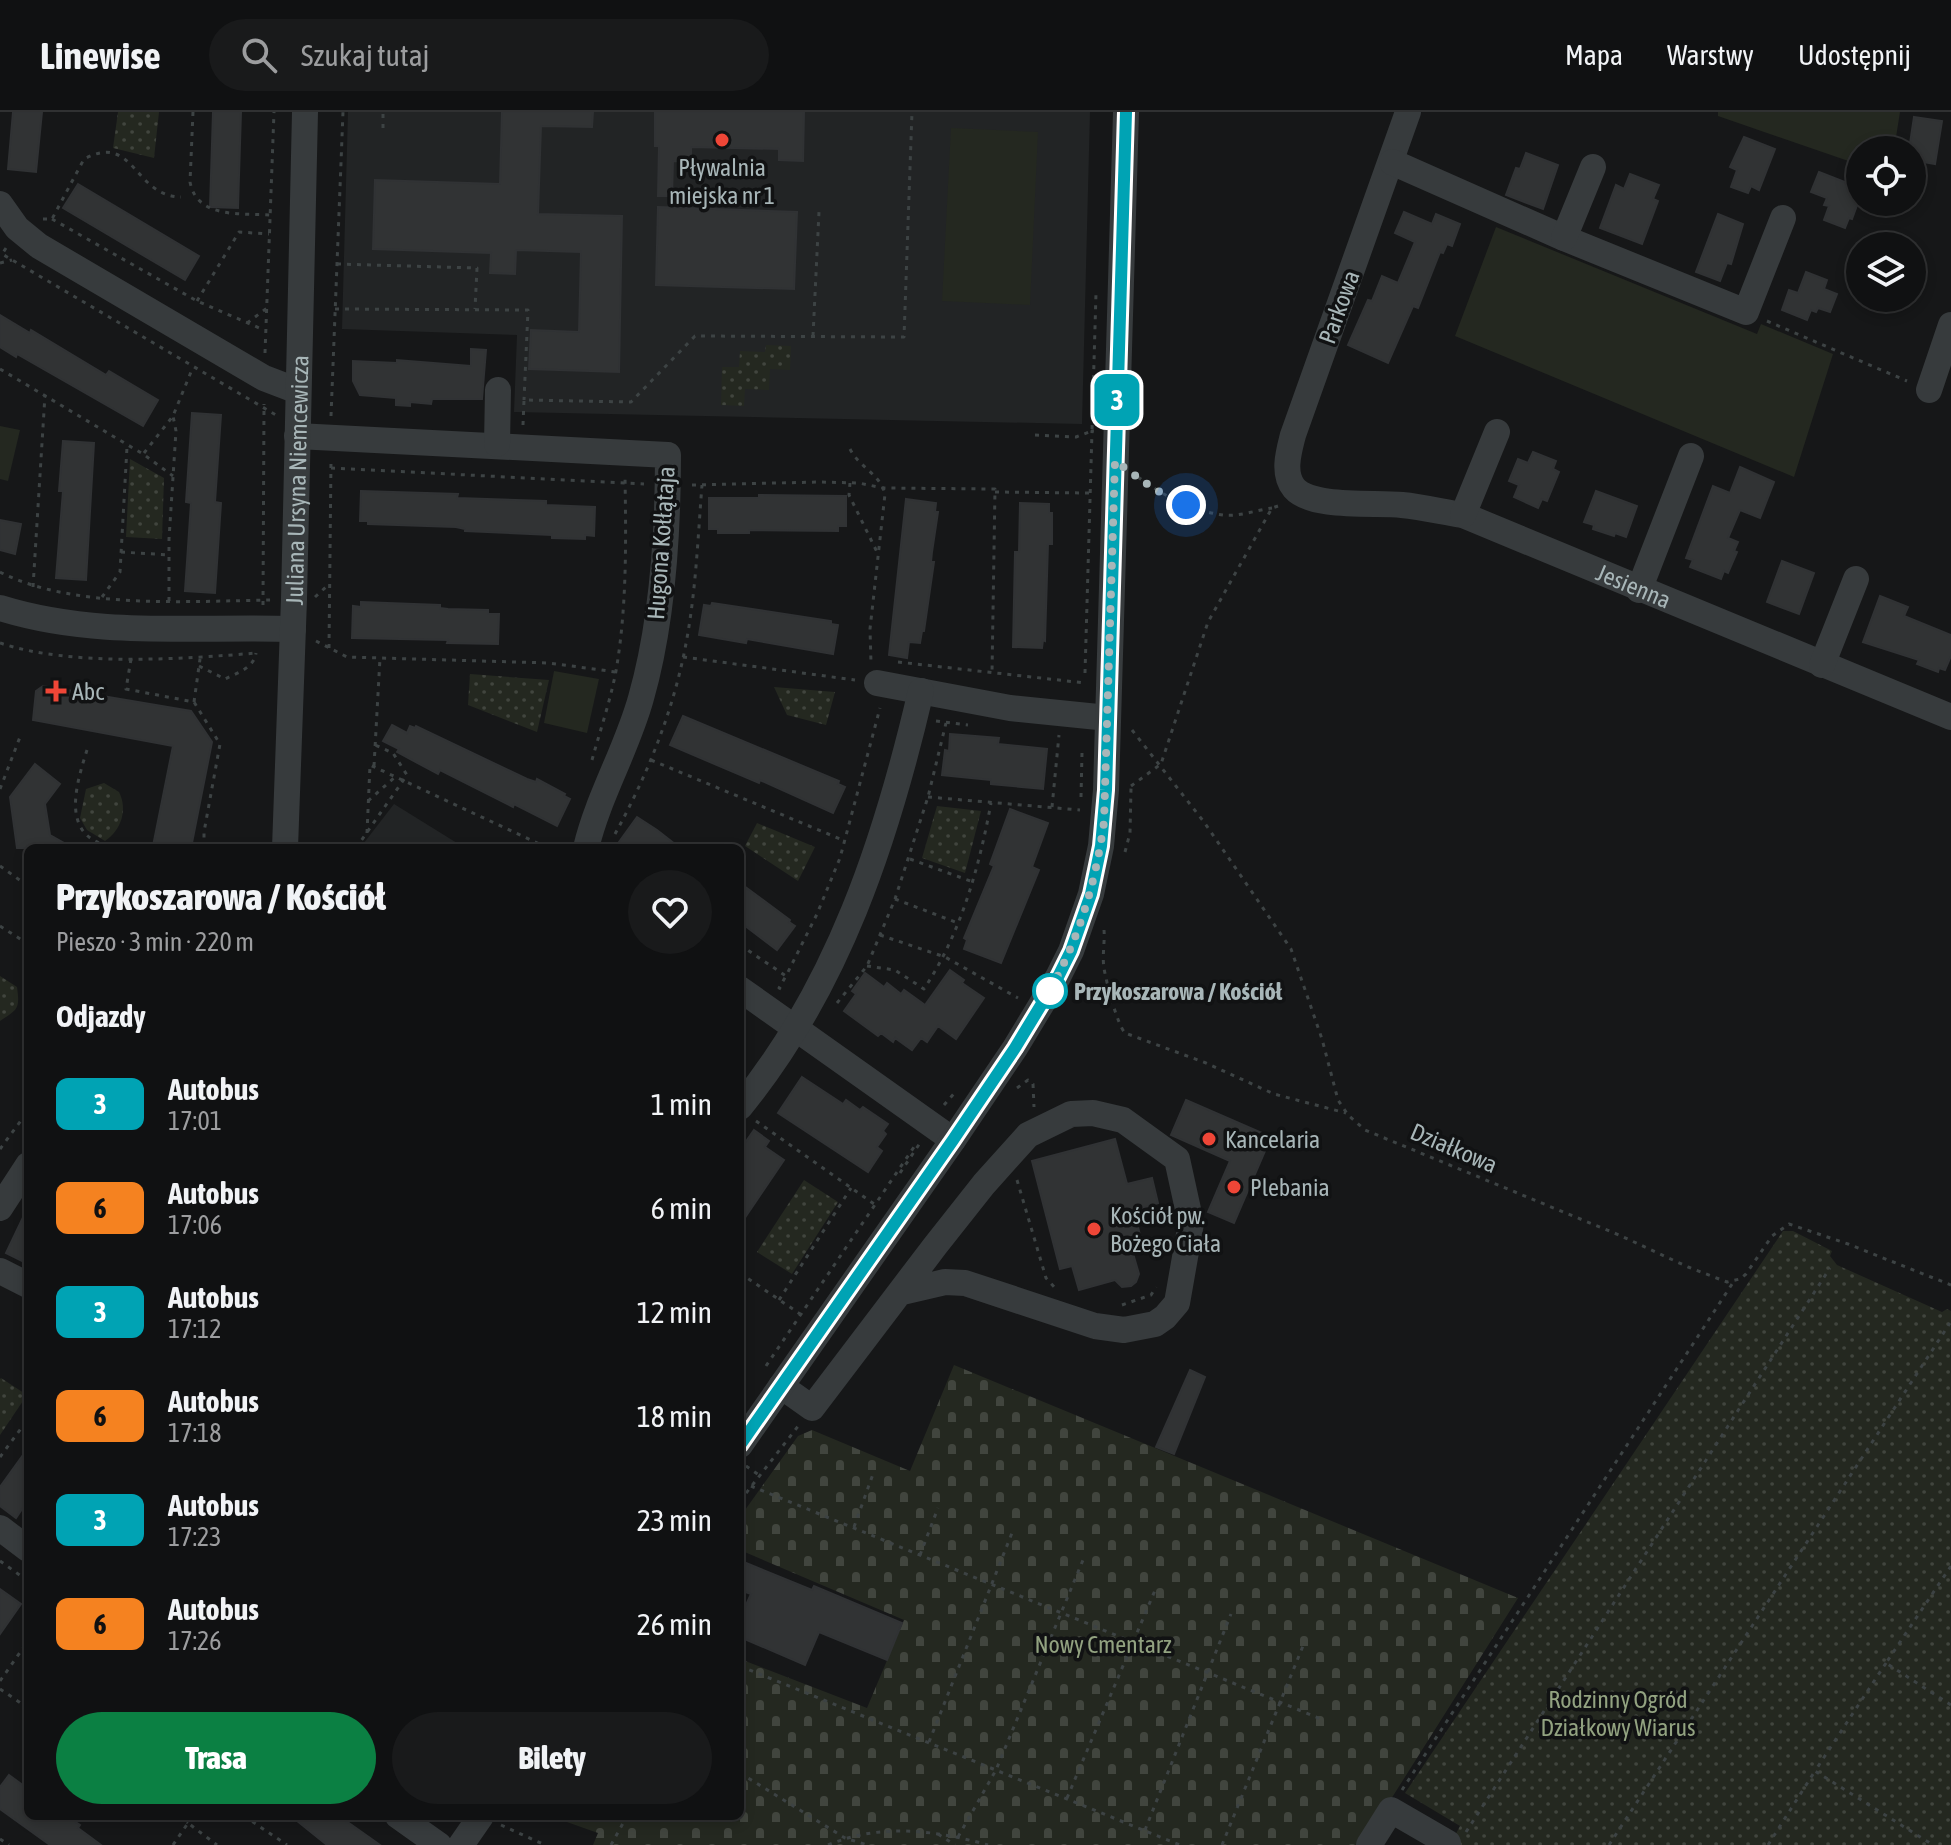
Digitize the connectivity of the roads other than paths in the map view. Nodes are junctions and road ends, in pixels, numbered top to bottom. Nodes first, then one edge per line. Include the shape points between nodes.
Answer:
1 (305, 112) edge
2 (1126, 112) edge
3 (1408, 112) edge
4 (1392, 162) junction
5 (1593, 167) dead end
6 (0, 204) edge
7 (1783, 218) dead end
8 (1564, 238) junction
9 (1951, 325) edge
10 (498, 390) dead end
11 (1929, 390) road end
12 (298, 391) junction
13 (1497, 432) dead end
14 (297, 436) junction
15 (497, 444) junction
16 (1691, 456) dead end
17 (1307, 497) joint
18 (1463, 515) junction
19 (1856, 579) dead end
20 (1639, 590) junction
21 (0, 608) edge
22 (302, 631) junction
23 (1822, 665) junction
24 (883, 676) road end
25 (921, 691) junction
26 (1951, 717) edge
27 (1102, 719) junction
28 (285, 844) edge
29 (588, 844) edge
30 (744, 992) edge
31 (796, 1027) junction
32 (744, 1108) edge
33 (942, 1125) junction
34 (24, 1171) edge
35 (0, 1208) edge
36 (0, 1271) edge
37 (24, 1283) edge
38 (902, 1292) junction
39 (773, 1376) junction
40 (744, 1437) edge
41 (0, 1528) edge
42 (24, 1546) edge
43 (404, 1820) edge
44 (491, 1821) edge
45 (1455, 1841) edge
46 (439, 1845) edge
47 (461, 1845) edge
48 (1369, 1845) edge

1 - 12 street, Juliana Ursyna Niemcewicza
2 - 27 street via 1104,431 1115,461
3 - 4 street, Parkowa
4 - 8 street
4 - 17 street, Parkowa via 1293,435 1288,478
5 - 8 street
6 - 12 street via 39,246 264,378
7 - 8 street via 1746,312
9 - 11 street
10 - 15 street
12 - 14 street, Juliana Ursyna Niemcewicza
13 - 18 street
14 - 15 street, Hugona Kołłątaja
14 - 22 street, Juliana Ursyna Niemcewicza
15 - 29 street, Hugona Kołłątaja via 668,455 661,581 647,674
16 - 20 street
17 - 18 street, Jesienna
18 - 20 street, Jesienna
19 - 23 street
20 - 23 street, Jesienna
21 - 22 street via 96,628
22 - 28 street, Juliana Ursyna Niemcewicza
23 - 26 street, Jesienna
24 - 25 street
25 - 27 street
25 - 31 street via 864,888 826,975
27 - 33 street via 1102,834 1082,922 1058,977 1015,1048
30 - 31 street
31 - 32 street
31 - 33 street
33 - 39 street
34 - 35 street
36 - 37 street
38 - 38 street via 1010,1153 1041,1127 1071,1114 1123,1120 1177,1159 1191,1223 1177,1303 1155,1324 1124,1330 1095,1326 965,1283
38 - 39 street via 812,1408
39 - 40 street
41 - 42 street
43 - 46 street
44 - 47 street
45 - 48 street via 1391,1810

